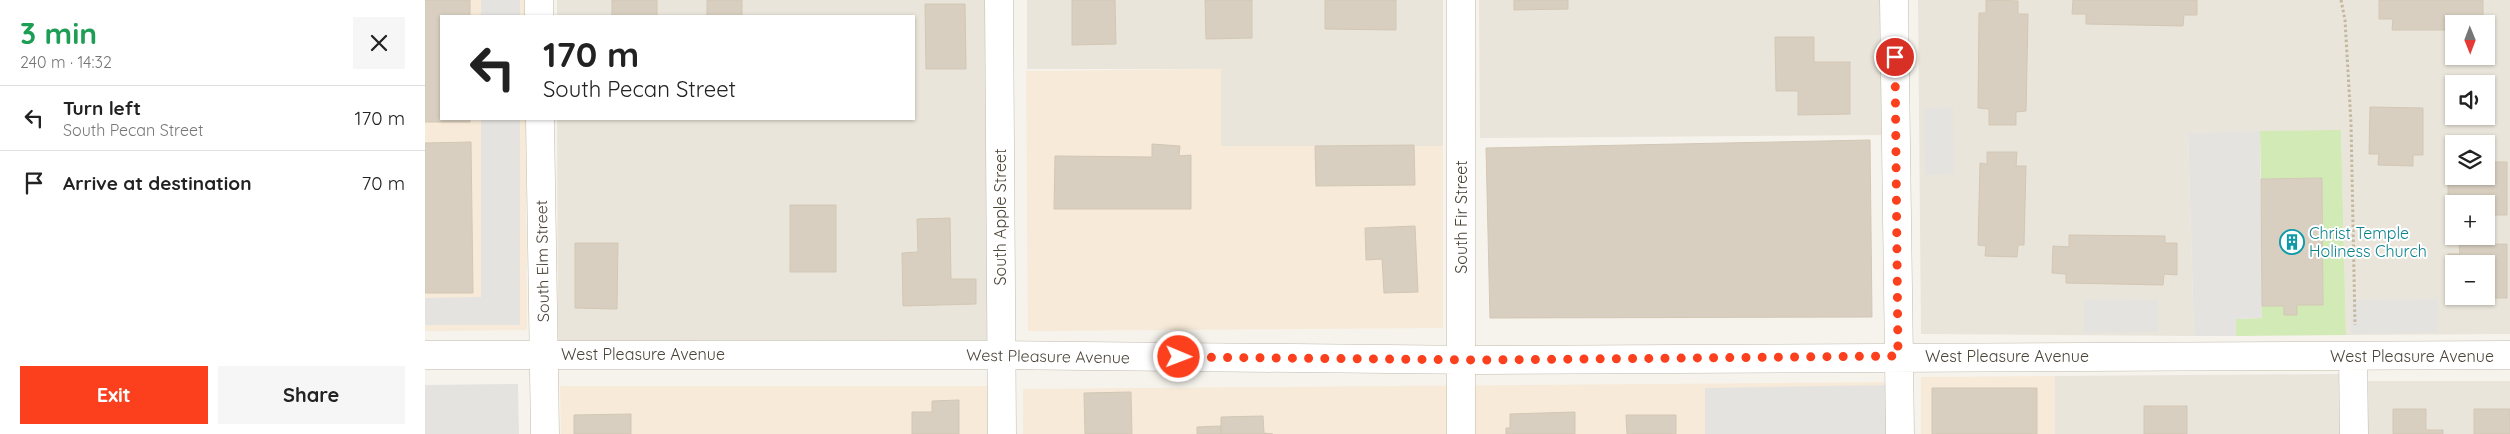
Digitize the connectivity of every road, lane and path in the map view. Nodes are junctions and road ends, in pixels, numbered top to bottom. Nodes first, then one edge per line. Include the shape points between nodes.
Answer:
1 (539, 0) edge
2 (999, 0) edge
3 (1461, 0) edge
4 (1894, 0) edge
5 (2341, 0) edge
6 (539, 15) edge
7 (540, 120) edge
8 (2355, 325) dead end
9 (543, 354) junction
10 (425, 355) edge
11 (1000, 355) junction
12 (2510, 355) edge
13 (1898, 356) junction
14 (2353, 356) junction
15 (1461, 358) junction
16 (545, 434) edge
17 (1002, 434) edge
18 (1461, 434) edge
19 (1900, 434) edge
20 (2354, 434) edge

1 - 6 street
2 - 11 street, South Apple Street
3 - 15 street, South Fir Street
4 - 13 street
5 - 8 path via 2351,123
7 - 9 street, South Elm Street
9 - 10 street, West Pleasure Avenue
9 - 11 street, West Pleasure Avenue
9 - 16 street, South Elm Street
11 - 15 street, West Pleasure Avenue
11 - 17 street, South Apple Street
12 - 14 street, West Pleasure Avenue
13 - 14 street, West Pleasure Avenue
13 - 15 street, West Pleasure Avenue
13 - 19 street
14 - 20 street
15 - 18 street, South Fir Street

